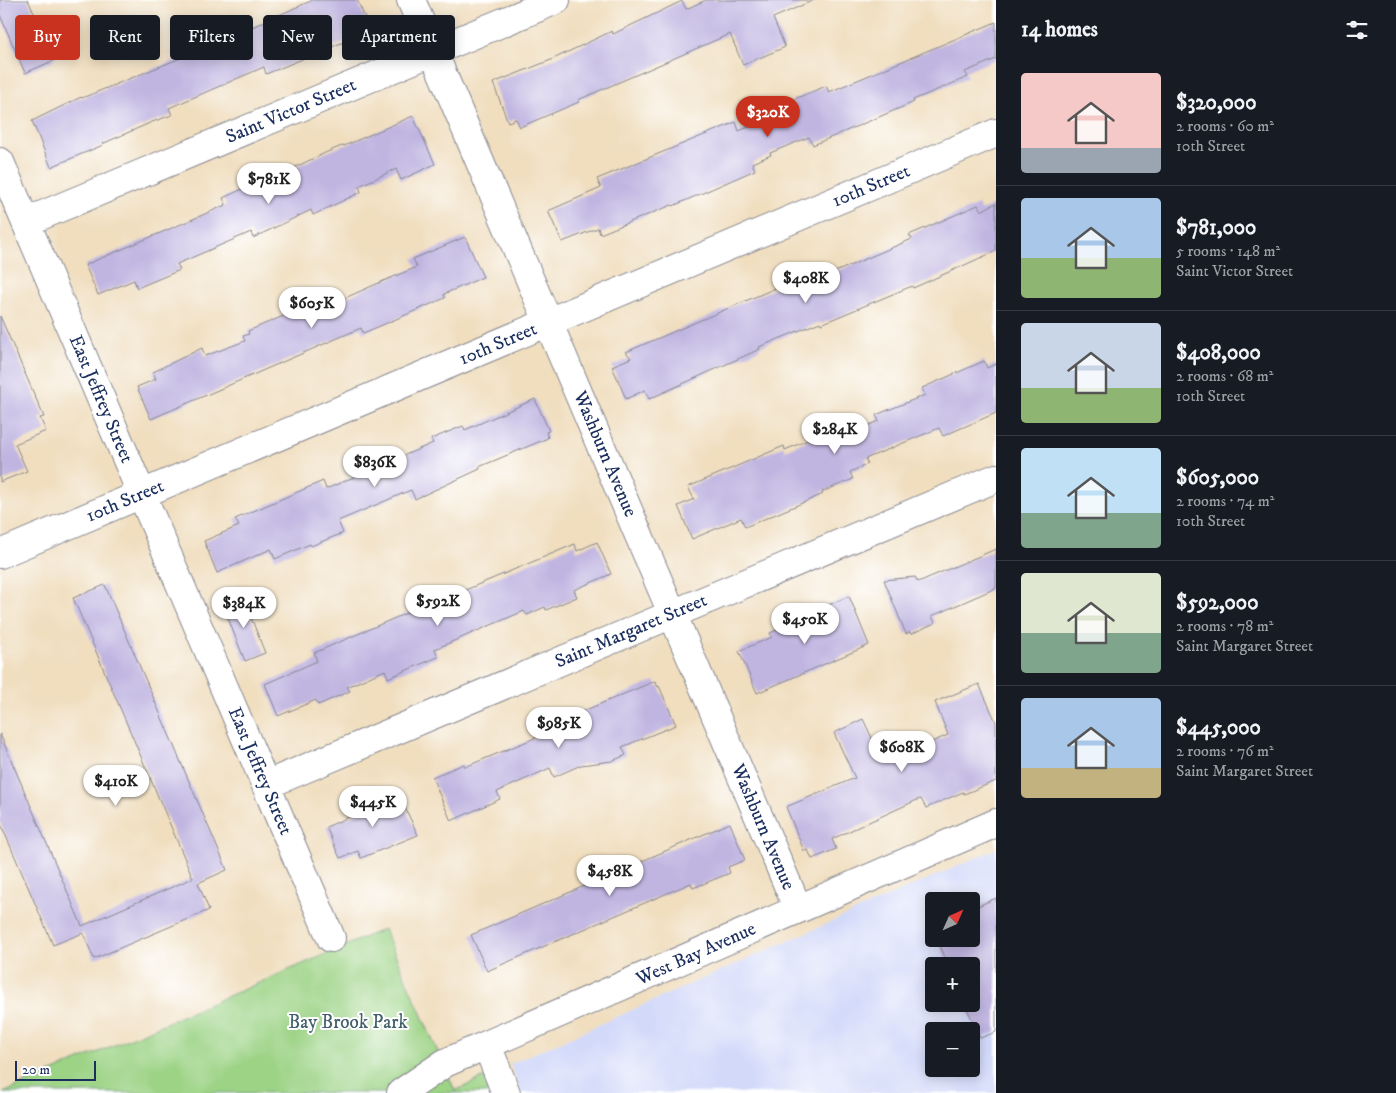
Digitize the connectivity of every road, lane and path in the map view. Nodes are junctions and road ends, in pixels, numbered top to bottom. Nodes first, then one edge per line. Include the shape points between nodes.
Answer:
1 (410, 0) edge
2 (556, 0) edge
3 (417, 15) edge
4 (455, 43) edge
5 (414, 60) edge
6 (436, 60) edge
7 (996, 133) edge
8 (0, 162) edge
9 (26, 222) junction
10 (548, 322) junction
11 (996, 478) edge
12 (142, 494) junction
13 (0, 554) edge
14 (673, 614) junction
15 (266, 785) junction
16 (996, 823) edge
17 (798, 909) junction
18 (331, 938) dead end
19 (487, 1045) junction
20 (401, 1093) edge
21 (506, 1093) edge

1 - 3 street, Washburn Avenue
2 - 4 street, Saint Victor Street
5 - 9 street, Saint Victor Street
6 - 10 street, Washburn Avenue
7 - 10 street, 10th Street
8 - 9 street, East Jeffrey Street
9 - 12 street, East Jeffrey Street
10 - 12 street, 10th Street
10 - 14 street, Washburn Avenue
11 - 14 street, Saint Margaret Street
12 - 13 street, 10th Street
12 - 15 street, East Jeffrey Street
14 - 15 street, Saint Margaret Street
14 - 17 street, Washburn Avenue
15 - 18 street, East Jeffrey Street
16 - 17 street, West Bay Avenue
17 - 19 street, West Bay Avenue
19 - 20 street, West Bay Avenue via 445,1064
19 - 21 street

